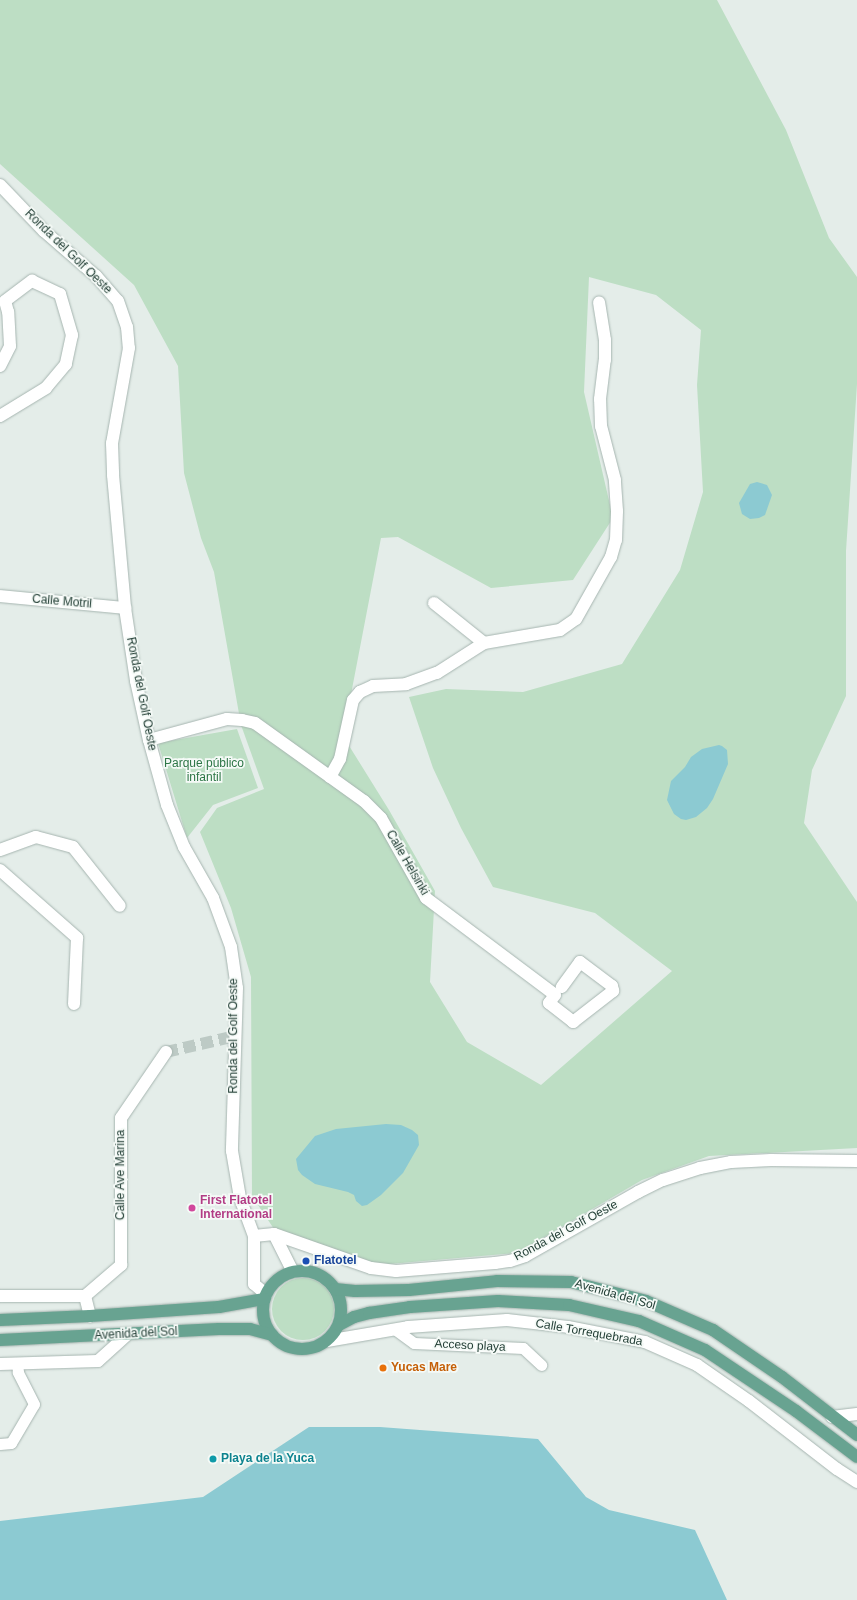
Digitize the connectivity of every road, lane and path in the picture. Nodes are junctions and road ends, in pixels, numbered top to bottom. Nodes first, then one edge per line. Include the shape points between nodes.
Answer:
1 (0, 185) edge
2 (599, 302) dead end
3 (0, 366) edge
4 (0, 416) edge
5 (0, 596) edge
6 (434, 603) dead end
7 (125, 608) junction
8 (484, 643) junction
9 (149, 740) junction
10 (330, 777) junction
11 (0, 850) edge
12 (0, 870) edge
13 (120, 906) dead end
14 (562, 987) dead end
15 (74, 1004) dead end
16 (166, 1052) tunnel mouth
17 (857, 1161) edge
18 (274, 1234) junction
19 (254, 1236) junction
20 (293, 1272) junction
21 (336, 1288) junction
22 (0, 1296) edge
23 (85, 1296) junction
24 (265, 1296) junction
25 (90, 1316) junction
26 (0, 1320) edge
27 (339, 1325) junction
28 (396, 1330) junction
29 (127, 1335) junction
30 (272, 1335) junction
31 (0, 1340) edge
32 (327, 1341) junction
33 (18, 1363) junction
34 (0, 1364) edge
35 (541, 1365) dead end
36 (857, 1414) edge
37 (832, 1417) junction
38 (857, 1435) edge
39 (0, 1444) edge
40 (857, 1457) edge
41 (857, 1482) edge

1 - 7 street, Ronda del Golf Oeste via 44,231 96,276 118,301 127,327 129,348 112,443
2 - 8 street via 605,340 600,399 601,426 615,480 617,511 616,540 611,557 576,619 560,630
3 - 4 street via 10,346 5,301 32,281 60,294 72,335 66,364 46,388
5 - 7 street, Calle Motril
6 - 8 street
7 - 9 street, Ronda del Golf Oeste via 136,681
8 - 10 street via 437,673 406,684 373,686 360,692 353,700 340,759
9 - 10 street, Calle Helsinki via 227,719 242,720 255,723 270,732
9 - 19 street, Ronda del Golf Oeste via 175,826 213,898 231,947 237,988 232,1151 240,1198
10 - 14 street, Calle Helsinki via 364,801 381,818 426,898 555,995 549,1003 573,1022 613,991 612,986 580,962
11 - 13 street via 36,837 73,847
12 - 15 street via 77,938
16 - 23 street, Calle Ave Marina via 121,1118 121,1265
17 - 18 street, Ronda del Golf Oeste via 771,1160 731,1162 700,1168 663,1180 638,1192 524,1256 495,1263 396,1271 371,1268
18 - 19 street, Ronda del Golf Oeste
18 - 20 street
19 - 24 street, Ronda del Golf Oeste via 254,1284
20 - 21 main road via 303,1271 321,1276
20 - 24 main road via 277,1280
21 - 27 main road via 341,1300 342,1313
21 - 37 main road, Avenida del Sol via 355,1291 409,1290 496,1280 571,1282 646,1301 713,1330 782,1377
22 - 23 street
23 - 25 street
24 - 25 main road, Avenida del Sol via 219,1307
24 - 30 main road via 264,1318
25 - 26 main road, Avenida del Sol
27 - 32 main road
27 - 40 main road, Avenida del Sol via 369,1313 498,1301 569,1305 639,1321 706,1350 796,1411
28 - 32 street, Calle Torrequebrada
28 - 35 street, Acceso playa via 414,1343 523,1348
28 - 41 street, Calle Torrequebrada via 507,1320 568,1327 645,1342 697,1365
29 - 30 main road, Avenida del Sol via 227,1329 250,1329
29 - 31 main road, Avenida del Sol
29 - 33 street via 98,1361
30 - 32 main road via 281,1344 304,1350
33 - 34 street
33 - 39 street via 18,1372 34,1404 11,1443
36 - 37 street
37 - 38 main road, Avenida del Sol

